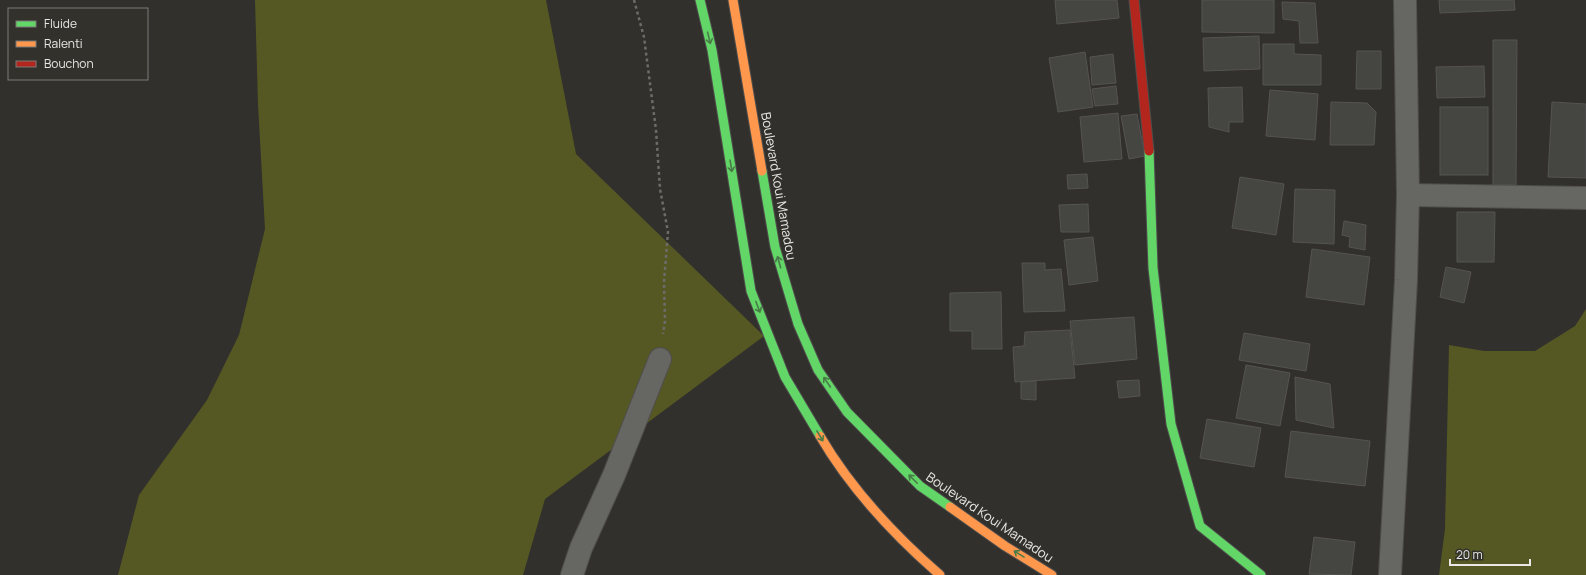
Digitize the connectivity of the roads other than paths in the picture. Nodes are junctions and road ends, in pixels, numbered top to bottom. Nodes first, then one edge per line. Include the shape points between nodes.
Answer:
1 (700, 0) edge
2 (733, 0) edge
3 (1134, 0) edge
4 (1405, 0) edge
5 (1408, 195) junction
6 (1586, 198) edge
7 (660, 358) road end
8 (572, 575) edge
9 (940, 575) edge
10 (1052, 575) edge
11 (1261, 575) edge
12 (1390, 575) edge

1 -> 9 main road via 712,50 751,291 785,377 830,453 872,508
10 -> 2 main road, Boulevard Koui Mamadou via 1005,546 920,486 847,412 818,370 798,324 775,248
3 - 11 main road via 1150,164 1153,268 1171,424 1200,526
4 - 5 street
5 - 6 street
5 - 12 street via 1406,280
7 - 8 street

